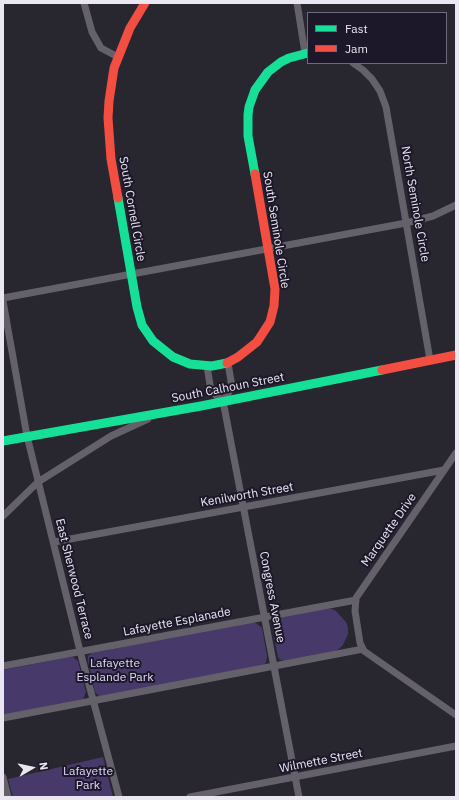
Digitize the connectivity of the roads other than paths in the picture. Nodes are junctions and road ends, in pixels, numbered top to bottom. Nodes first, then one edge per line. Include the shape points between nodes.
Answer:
1 (84, 3) edge
2 (145, 3) edge
3 (297, 3) edge
4 (307, 53) edge
5 (118, 57) junction
6 (354, 64) edge
7 (456, 205) edge
8 (406, 223) junction
9 (268, 248) junction
10 (131, 275) junction
11 (3, 298) edge
12 (3, 301) edge
13 (456, 355) edge
14 (430, 360) junction
15 (228, 363) junction
16 (207, 366) junction
17 (223, 401) junction
18 (159, 413) junction
19 (107, 423) junction
20 (26, 436) junction
21 (111, 436) junction
22 (3, 441) edge
23 (456, 453) edge
24 (444, 470) junction
25 (38, 482) junction
26 (244, 506) junction
27 (3, 516) edge
28 (54, 542) junction
29 (356, 600) junction
30 (265, 617) junction
31 (363, 649) junction
32 (80, 651) junction
33 (3, 666) edge
34 (274, 667) junction
35 (93, 701) junction
36 (456, 715) edge
37 (3, 718) edge
38 (456, 746) edge
39 (3, 777) edge
40 (296, 777) junction
41 (8, 797) edge
42 (119, 797) edge
43 (190, 797) edge
44 (299, 797) edge

1 - 5 street via 92,32 101,48
2 - 5 street, South Cornell Circle via 130,28
3 - 4 street
4 - 9 street, South Seminole Circle via 289,58 268,72 259,83 249,106 248,136
5 - 10 street, South Cornell Circle via 109,101 109,139
6 - 8 street, North Seminole Circle via 372,79 383,98
7 - 8 street via 433,216
8 - 9 street
8 - 14 street, North Seminole Circle
9 - 10 street
9 - 15 street, South Seminole Circle via 275,293 270,322 252,347
10 - 11 street
10 - 16 street, South Cornell Circle via 139,317 152,340 177,359
12 - 20 street, East Sherwood Terrace
13 - 14 street, South Calhoun Street
14 - 17 street, South Calhoun Street
15 - 16 street, South Cornell Circle
15 - 17 street via 232,387
16 - 17 street via 211,391
17 - 18 street, South Calhoun Street
17 - 26 street, Congress Avenue
18 - 19 street, South Calhoun Street
18 - 21 street
19 - 20 street, South Calhoun Street
19 - 21 street
20 - 22 street, South Calhoun Street
20 - 25 street, East Sherwood Terrace
21 - 25 street
23 - 24 street, Marquette Drive
24 - 26 street, Kenilworth Street
24 - 29 street, Marquette Drive
25 - 27 street
25 - 28 street, East Sherwood Terrace
26 - 28 street, Kenilworth Street
26 - 30 street, Congress Avenue
28 - 32 street, East Sherwood Terrace
29 - 30 street, Lafayette Esplanade
29 - 31 street via 354,611
30 - 32 street, Lafayette Esplanade
30 - 34 street, Congress Avenue
31 - 34 street
31 - 36 street
32 - 33 street, Lafayette Esplanade
32 - 35 street, East Sherwood Terrace
34 - 35 street
34 - 40 street, Congress Avenue
35 - 37 street
35 - 42 street, East Sherwood Terrace
38 - 40 street, Wilmette Street
39 - 41 street
40 - 43 street, Wilmette Street
40 - 44 street, Congress Avenue

